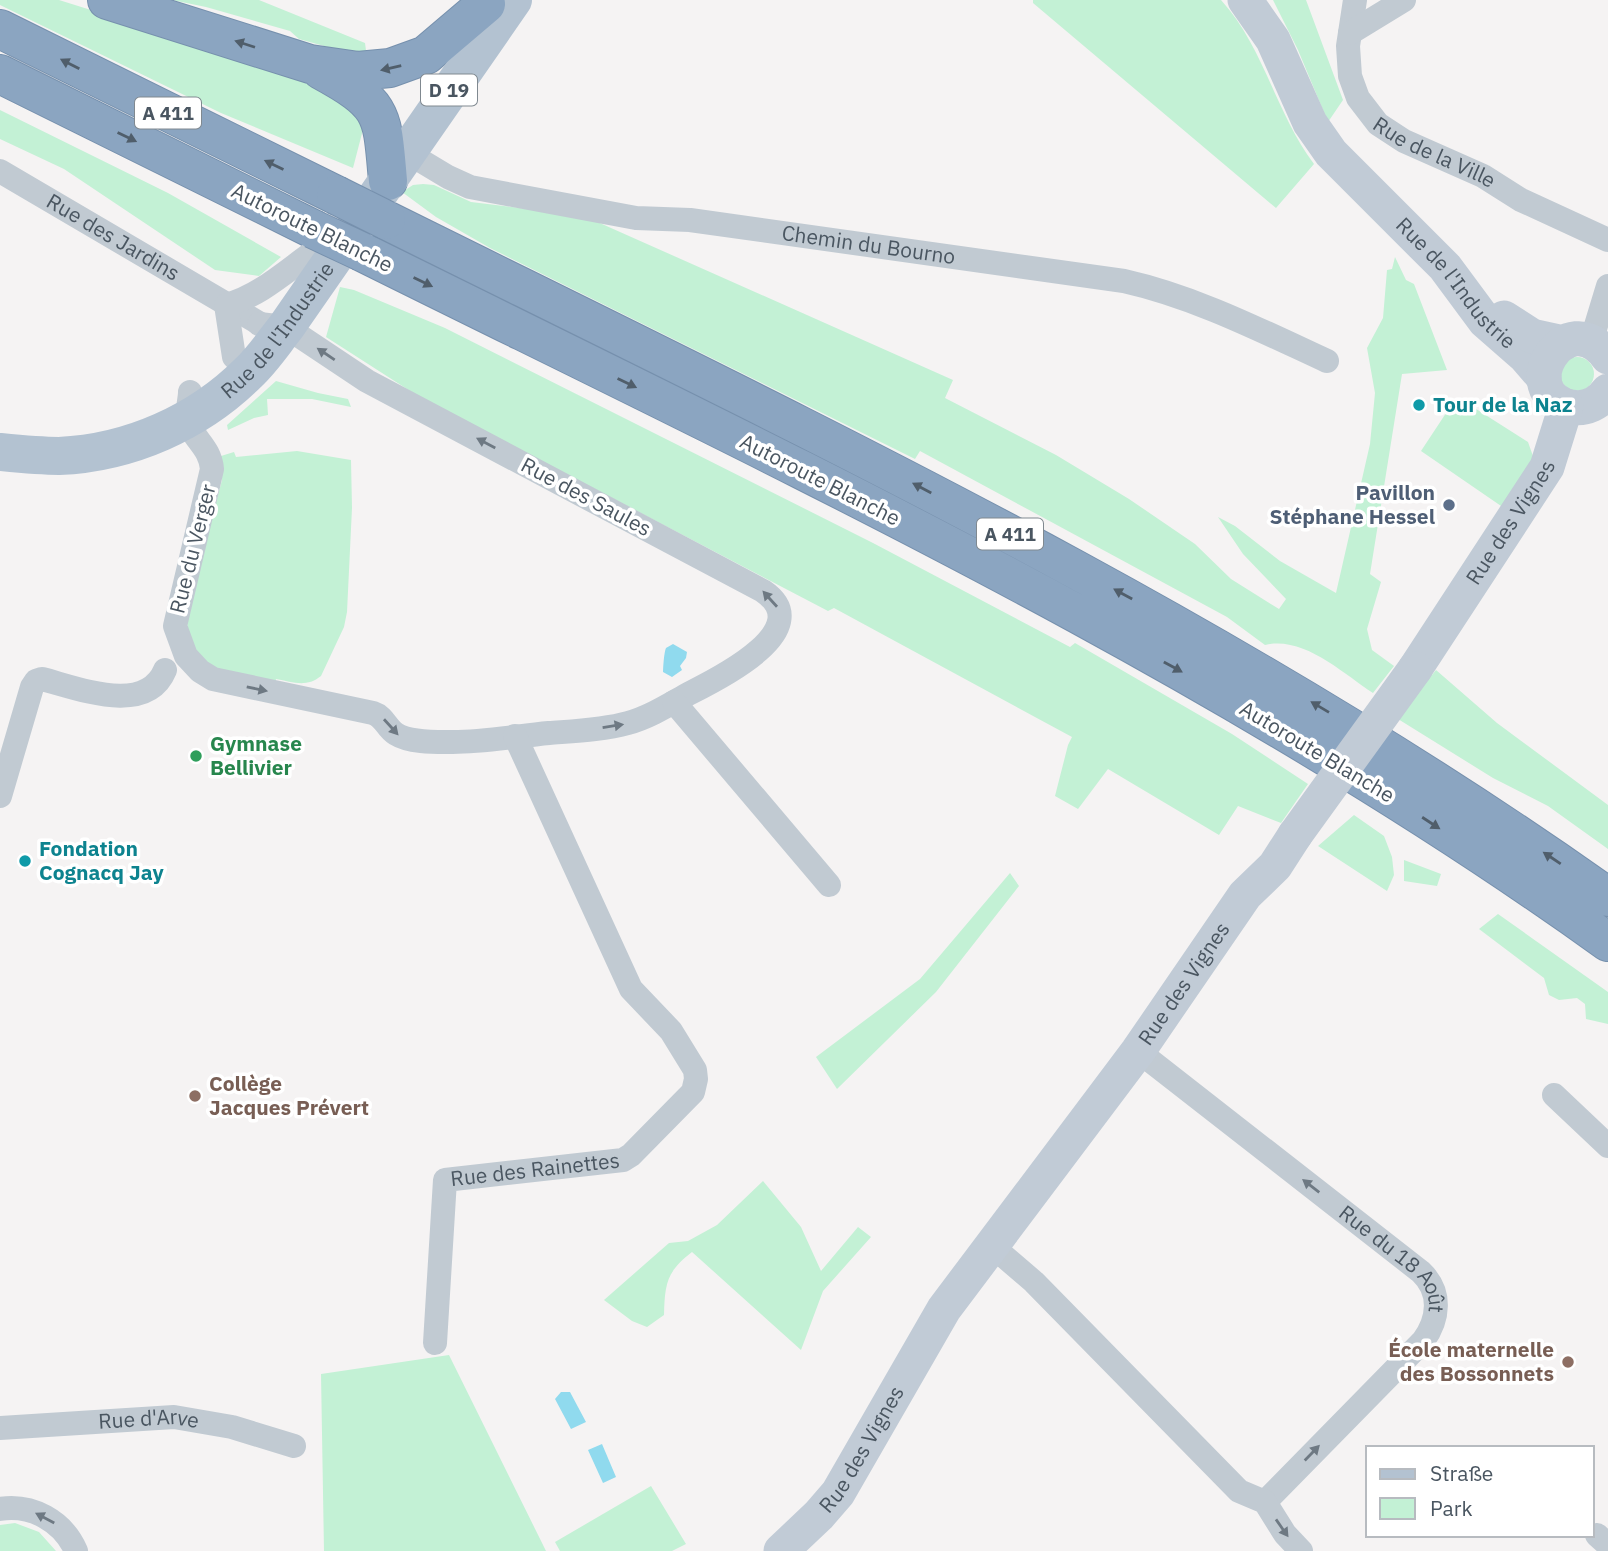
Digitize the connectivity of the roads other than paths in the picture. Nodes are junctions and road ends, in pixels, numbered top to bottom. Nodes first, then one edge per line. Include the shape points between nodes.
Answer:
1 (107, 0) edge
2 (1245, 0) edge
3 (1354, 0) edge
4 (1404, 0) edge
5 (496, 1) edge
6 (0, 29) edge
7 (1350, 33) junction
8 (310, 65) junction
9 (0, 74) edge
10 (394, 161) junction
11 (0, 171) edge
12 (1367, 187) junction
13 (1608, 240) edge
14 (311, 242) junction
15 (1608, 286) edge
16 (226, 305) junction
17 (275, 329) junction
18 (1588, 347) edge
19 (234, 357) junction
20 (1326, 360) dead end
21 (1544, 378) junction
22 (1594, 402) edge
23 (191, 415) junction
24 (0, 446) edge
25 (0, 452) edge
26 (175, 626) junction
27 (165, 670) junction
28 (213, 679) junction
29 (674, 702) junction
30 (329, 704) joint
31 (515, 736) junction
32 (0, 796) edge
33 (829, 885) dead end
34 (1608, 897) edge
35 (1608, 943) edge
36 (1138, 1051) junction
37 (1554, 1095) dead end
38 (1608, 1146) edge
39 (991, 1245) junction
40 (435, 1343) dead end
41 (0, 1429) edge
42 (294, 1446) dead end
43 (1265, 1502) junction
44 (0, 1509) edge
45 (76, 1551) edge
46 (781, 1551) edge
47 (1301, 1551) edge

8 -> 1 highway
2 - 12 street, Rue de l'Industrie via 1273,40 1319,138
3 - 7 street, Rue de la Ville
4 - 7 street
5 -> 8 highway via 409,63 369,71
5 - 10 main road, Rue de l'Industrie / D 19
34 -> 6 highway, Autoroute Blanche / A 411, bridge via 1351,727 1165,617 898,475
7 - 13 street, Rue de la Ville via 1348,57 1354,89 1378,124
8 - 10 highway via 352,88 373,106
9 -> 14 highway, Autoroute Blanche / A 411
10 - 14 main road, Rue de l'Industrie / D 19
10 - 17 main road, Rue de l'Industrie / D 19
10 - 20 street, Chemin du Bourno via 470,187 636,218 690,220 1124,281 1199,303
11 - 16 street, Rue des Jardins
12 - 18 street, Rue de l'Industrie via 1451,253 1509,322 1532,336
12 - 21 street, Rue de l'Industrie via 1451,274 1485,321
14 - 16 street via 260,290
14 - 17 main road, Rue de l'Industrie / D 19
14 -> 35 highway, Autoroute Blanche / A 411, bridge via 362,252 1028,587 1385,793
15 - 18 street
16 - 17 street, Rue des Jardins
16 - 19 street
17 - 19 main road, Rue de l'Industrie / D 19
17 - 23 main road, Rue de l'Industrie / D 19 via 242,379
29 -> 17 street, Rue des Saules via 739,666 769,639 779,622 778,608 770,596
18 - 21 street via 1548,357
19 - 23 main road, Rue de l'Industrie / D 19
21 - 22 street, Rue de l'Industrie via 1549,392
22 - 36 street, Rue des Vignes, bridge via 1415,669 1275,866 1245,895
23 - 24 main road, Rue de l'Industrie / D 19 via 127,421
23 - 25 main road, Rue de l'Industrie / D 19 via 143,439 90,453
23 - 26 street, Rue du Verger via 208,453 211,476
26 - 27 street, Rue du Verger
26 - 28 street, Rue du Verger via 186,656
27 - 28 street, Rue du Verger
27 - 32 street via 156,684 134,696 36,681
28 -> 30 street, Rue du Verger
31 -> 29 street, Rue des Saules via 620,725
29 - 33 street
30 -> 31 street, Rue des Saules via 379,715 404,738 454,742
31 - 40 street, Rue des Rainettes via 631,989 671,1031 695,1070 696,1086 623,1160 445,1180
36 - 39 street, Rue des Vignes
43 -> 36 street, Rue du 18 Août via 1423,1341 1436,1313 1432,1287 1421,1272
37 - 38 street
39 - 43 street via 1034,1282 1238,1491
39 - 46 street, Rue des Vignes via 932,1327 838,1493
41 - 42 street, Rue d'Arve via 174,1417 232,1427
43 -> 47 street
45 -> 44 street via 50,1519 30,1511

